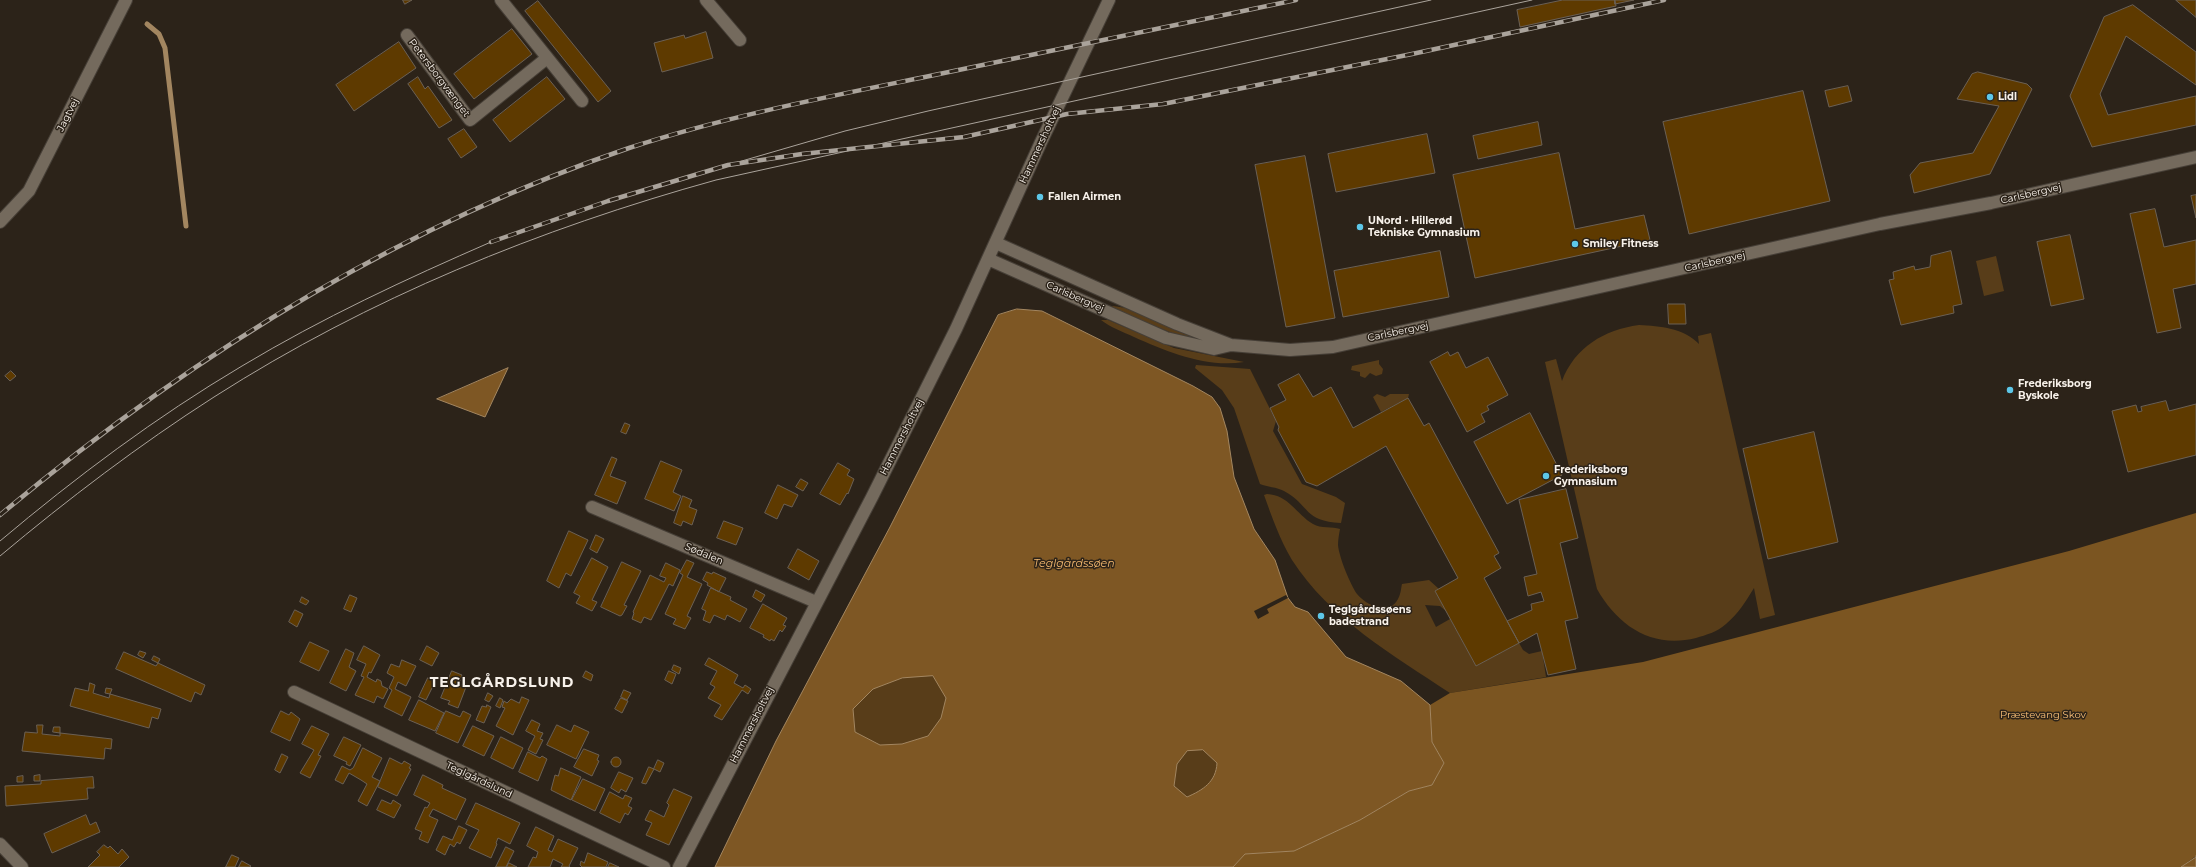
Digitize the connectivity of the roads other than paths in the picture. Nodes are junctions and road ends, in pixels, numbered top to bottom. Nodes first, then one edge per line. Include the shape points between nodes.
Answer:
1 (126, 0) edge
2 (500, 0) edge
3 (706, 0) edge
4 (1108, 0) edge
5 (407, 35) dead end
6 (740, 40) dead end
7 (547, 58) junction
8 (582, 101) dead end
9 (2196, 157) edge
10 (0, 222) edge
11 (996, 243) junction
12 (988, 259) junction
13 (1231, 344) junction
14 (592, 507) dead end
15 (816, 602) junction
16 (294, 692) dead end
17 (0, 844) edge
18 (22, 867) edge
19 (664, 867) edge
20 (679, 867) edge

1 - 10 street, Jagtvej via 29,191
2 - 7 street
3 - 6 street
4 - 11 street, Hammersholtvej
5 - 7 street, Petersborgvænget via 470,120
7 - 8 street
9 - 13 street, Carlsbergvej via 1991,203 1880,224 1333,347 1290,350
11 - 12 street, Hammersholtvej
11 - 13 street, Carlsbergvej via 1177,324
12 - 13 street, Carlsbergvej via 1166,338 1214,349
12 - 15 street, Hammersholtvej via 882,478
14 - 15 street, Sødalen
15 - 20 street, Hammersholtvej
16 - 19 street, Teglgårdslund
17 - 18 street

